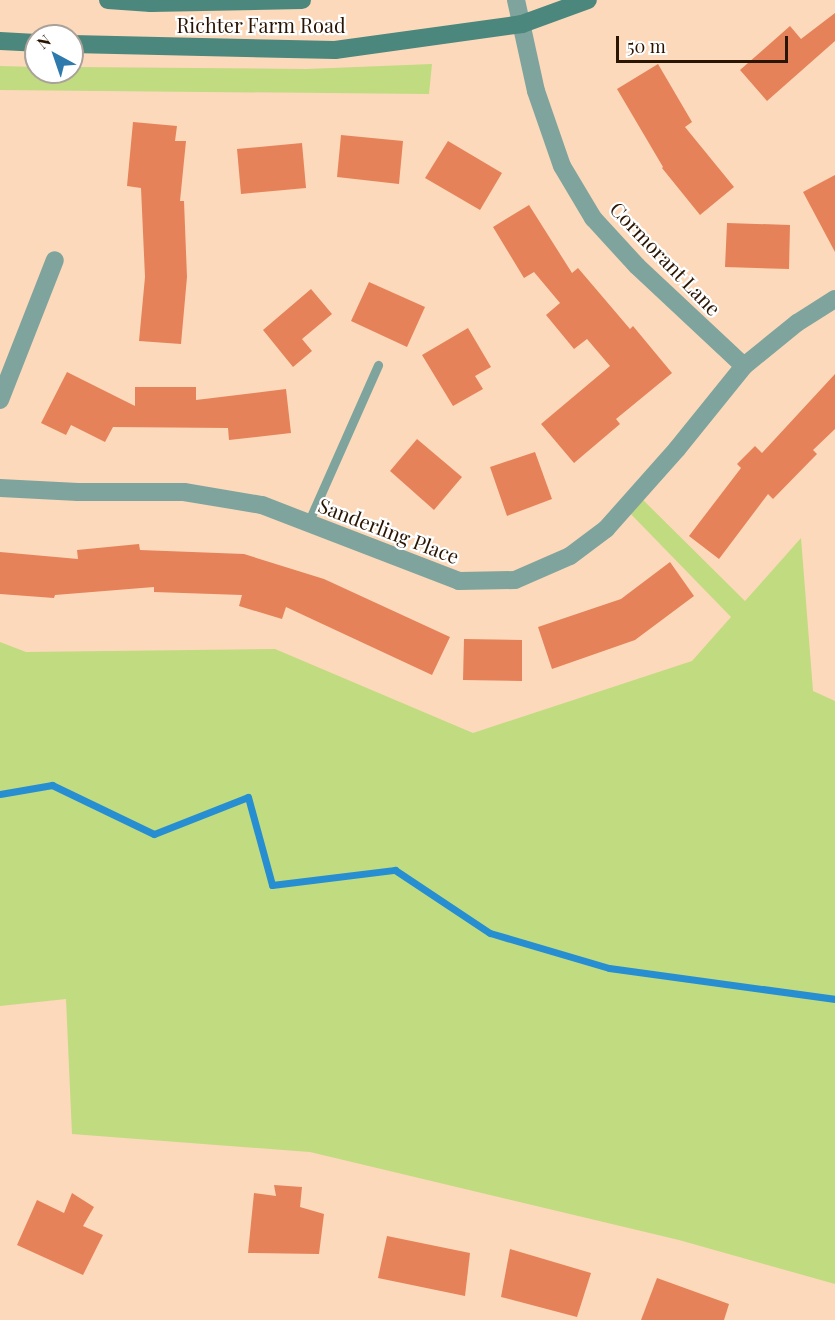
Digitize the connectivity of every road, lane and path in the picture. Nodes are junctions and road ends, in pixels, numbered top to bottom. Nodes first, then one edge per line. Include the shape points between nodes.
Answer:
1 (108, 0) edge
2 (302, 0) edge
3 (516, 0) edge
4 (588, 0) edge
5 (522, 24) junction
6 (0, 41) edge
7 (24, 42) edge
8 (84, 44) edge
9 (55, 260) dead end
10 (835, 299) edge
11 (378, 365) dead end
12 (744, 366) junction
13 (0, 400) edge
14 (0, 488) edge
15 (308, 523) junction

1 - 2 main road, Richter Farm Road
3 - 5 street, Cormorant Lane
4 - 5 main road, Richter Farm Road
5 - 8 main road, Richter Farm Road via 335,50
5 - 12 street, Cormorant Lane via 536,91 562,166 593,218 637,266
6 - 7 main road
9 - 13 street
10 - 12 street, Sanderling Place via 797,323
11 - 15 lane
12 - 15 street, Sanderling Place via 606,529 570,556 515,580 459,581
14 - 15 street, Sanderling Place via 184,492 262,505

